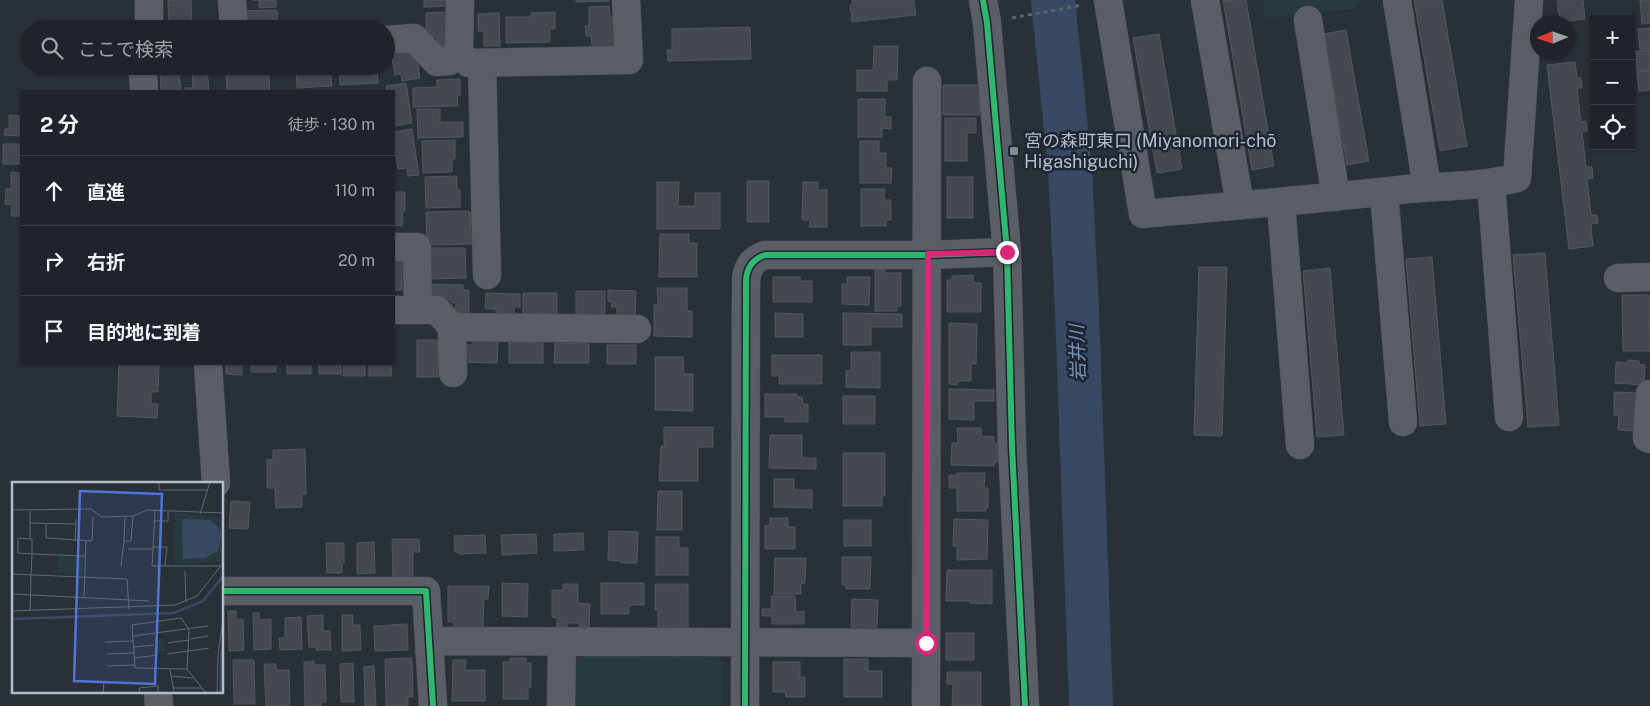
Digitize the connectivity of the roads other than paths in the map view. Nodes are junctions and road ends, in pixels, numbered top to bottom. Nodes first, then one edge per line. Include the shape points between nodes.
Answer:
1 (150, 0) edge
2 (232, 0) edge
3 (460, 0) edge
4 (626, 0) edge
5 (983, 0) edge
6 (1205, 0) edge
7 (1397, 0) edge
8 (1529, 0) edge
9 (1100, 2) edge
10 (149, 20) edge
11 (233, 20) edge
12 (1308, 20) dead end
13 (395, 39) edge
14 (470, 59) junction
15 (143, 75) edge
16 (928, 80) dead end
17 (144, 90) edge
18 (1490, 184) junction
19 (1427, 187) junction
20 (1384, 192) junction
21 (1336, 197) junction
22 (1281, 203) junction
23 (1240, 205) junction
24 (395, 247) edge
25 (1007, 252) junction
26 (928, 254) junction
27 (487, 275) dead end
28 (1650, 277) edge
29 (1618, 278) dead end
30 (406, 310) edge
31 (452, 327) junction
32 (637, 329) dead end
33 (208, 365) edge
34 (453, 373) dead end
35 (1650, 394) edge
36 (1509, 417) dead end
37 (1403, 422) dead end
38 (1650, 439) edge
39 (1300, 445) dead end
40 (216, 482) edge
41 (225, 592) dead end
42 (429, 641) junction
43 (562, 641) junction
44 (745, 642) junction
45 (926, 643) junction
46 (433, 706) edge
47 (562, 706) edge
48 (745, 706) edge
49 (926, 706) edge
50 (1025, 706) edge

1 - 10 street
2 - 11 street
3 - 14 street
4 - 14 street via 629,60
5 - 25 street
6 - 23 street
7 - 19 street
8 - 18 street via 1517,178
9 - 23 street via 1143,214
12 - 21 street
13 - 14 street via 414,38 437,62
14 - 27 street
15 - 17 street
16 - 26 street
18 - 19 street
18 - 36 street
19 - 20 street
20 - 21 street
20 - 37 street
21 - 22 street
22 - 23 street
22 - 39 street
24 - 30 street via 416,247
25 - 26 street
25 - 50 street via 1012,447
26 - 44 street via 765,254 749,266 746,273
26 - 45 street
28 - 29 street
30 - 31 street via 437,310
31 - 32 street
31 - 34 street
33 - 40 street
35 - 38 street via 1647,438
41 - 42 street via 426,590
42 - 43 street
42 - 46 street
43 - 44 street
43 - 47 street
44 - 45 street
44 - 48 street
45 - 49 street

